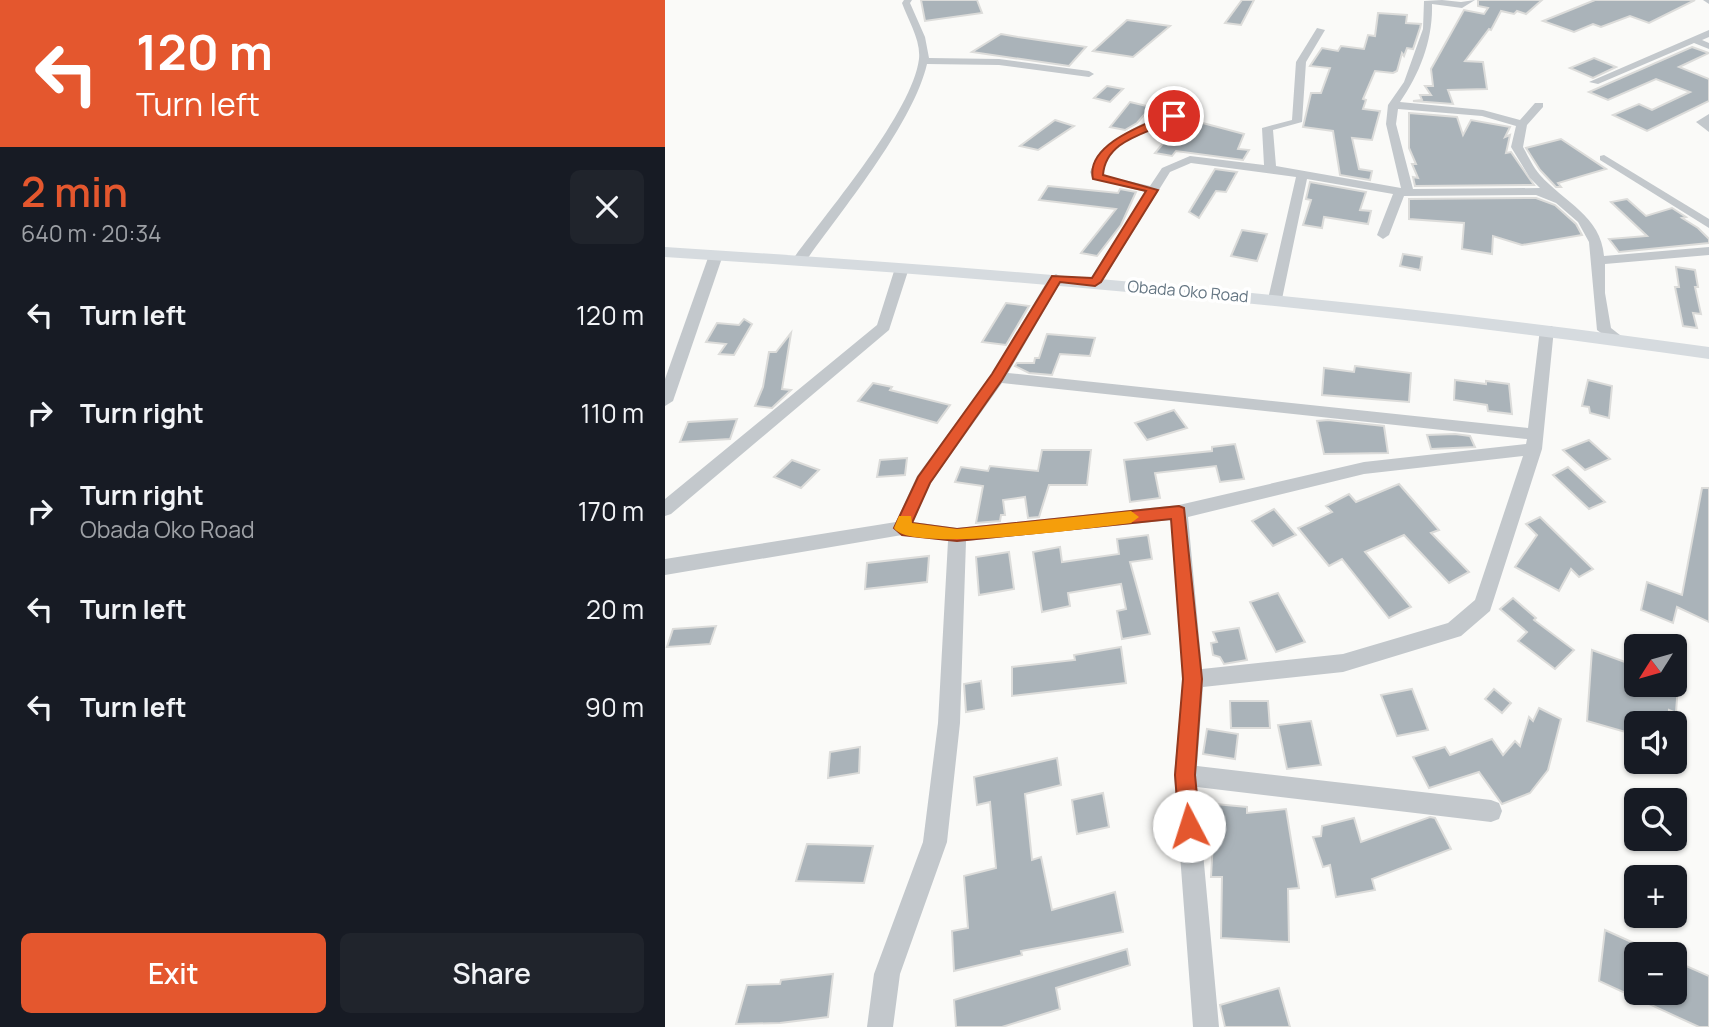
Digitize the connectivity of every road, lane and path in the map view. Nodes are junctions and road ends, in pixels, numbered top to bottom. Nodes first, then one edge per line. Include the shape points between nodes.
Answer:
1 (908, 0) edge
2 (1471, 0) edge
3 (1424, 1) edge
4 (1320, 30) dead end
5 (1709, 33) edge
6 (1694, 40) junction
7 (1709, 46) edge
8 (924, 61) junction
9 (1089, 74) dead end
10 (1594, 82) dead end
11 (1393, 104) junction
12 (1539, 105) dead end
13 (1174, 116) dead end
14 (1709, 117) edge
15 (1523, 124) junction
16 (1709, 129) edge
17 (1604, 158) dead end
18 (1270, 169) junction
19 (1302, 176) junction
20 (1152, 190) junction
21 (1404, 192) junction
22 (1554, 195) junction
23 (1709, 224) edge
24 (1383, 235) dead end
25 (1709, 251) edge
26 (665, 252) edge
27 (716, 255) junction
28 (800, 259) junction
29 (1600, 260) junction
30 (902, 268) junction
31 (1056, 278) junction
32 (1095, 282) junction
33 (1275, 299) junction
34 (1547, 329) junction
35 (1618, 339) junction
36 (1709, 353) edge
37 (997, 377) junction
38 (665, 401) edge
39 (1534, 442) junction
40 (665, 509) edge
41 (1179, 512) junction
42 (902, 528) junction
43 (957, 535) junction
44 (665, 567) edge
45 (1193, 679) junction
46 (1185, 775) junction
47 (1491, 811) dead end
48 (880, 1027) edge
49 (1206, 1027) edge

1 - 8 street via 923,43
2 - 3 street via 1462,5
3 - 11 street via 1428,29 1409,82
4 - 18 street via 1301,62 1297,122 1266,128
5 - 6 street
6 - 7 street
6 - 10 street
8 - 9 street via 986,61
8 - 28 street via 920,80 870,161
11 - 15 street via 1483,113
11 - 21 street via 1391,124
12 - 15 street
13 - 20 street via 1130,134 1108,150 1096,172 1097,177
14 - 16 street via 1701,122
15 - 22 street via 1517,147 1534,176
17 - 23 street
18 - 19 street
18 - 20 street via 1190,159 1166,170
19 - 21 street
19 - 33 street
20 - 32 street
21 - 22 street via 1535,191
21 - 24 street
22 - 29 street via 1589,226
25 - 29 street
26 - 27 main road, Obada Oko Road
27 - 28 main road, Obada Oko Road
27 - 38 street
28 - 30 main road, Obada Oko Road
29 - 35 street via 1604,330
30 - 31 main road, Obada Oko Road
30 - 40 street via 884,327
31 - 32 main road, Obada Oko Road
31 - 37 street
32 - 33 main road, Obada Oko Road
33 - 34 main road, Obada Oko Road
34 - 35 main road, Obada Oko Road
34 - 39 street
35 - 36 main road, Obada Oko Road
37 - 39 street
37 - 42 street via 923,481
39 - 41 street via 1364,468
39 - 45 street via 1483,605 1454,630 1343,663
41 - 43 street
41 - 45 street
42 - 43 street
42 - 44 street
43 - 48 street via 949,723 935,842 887,974
45 - 46 street
46 - 47 street
46 - 49 street

